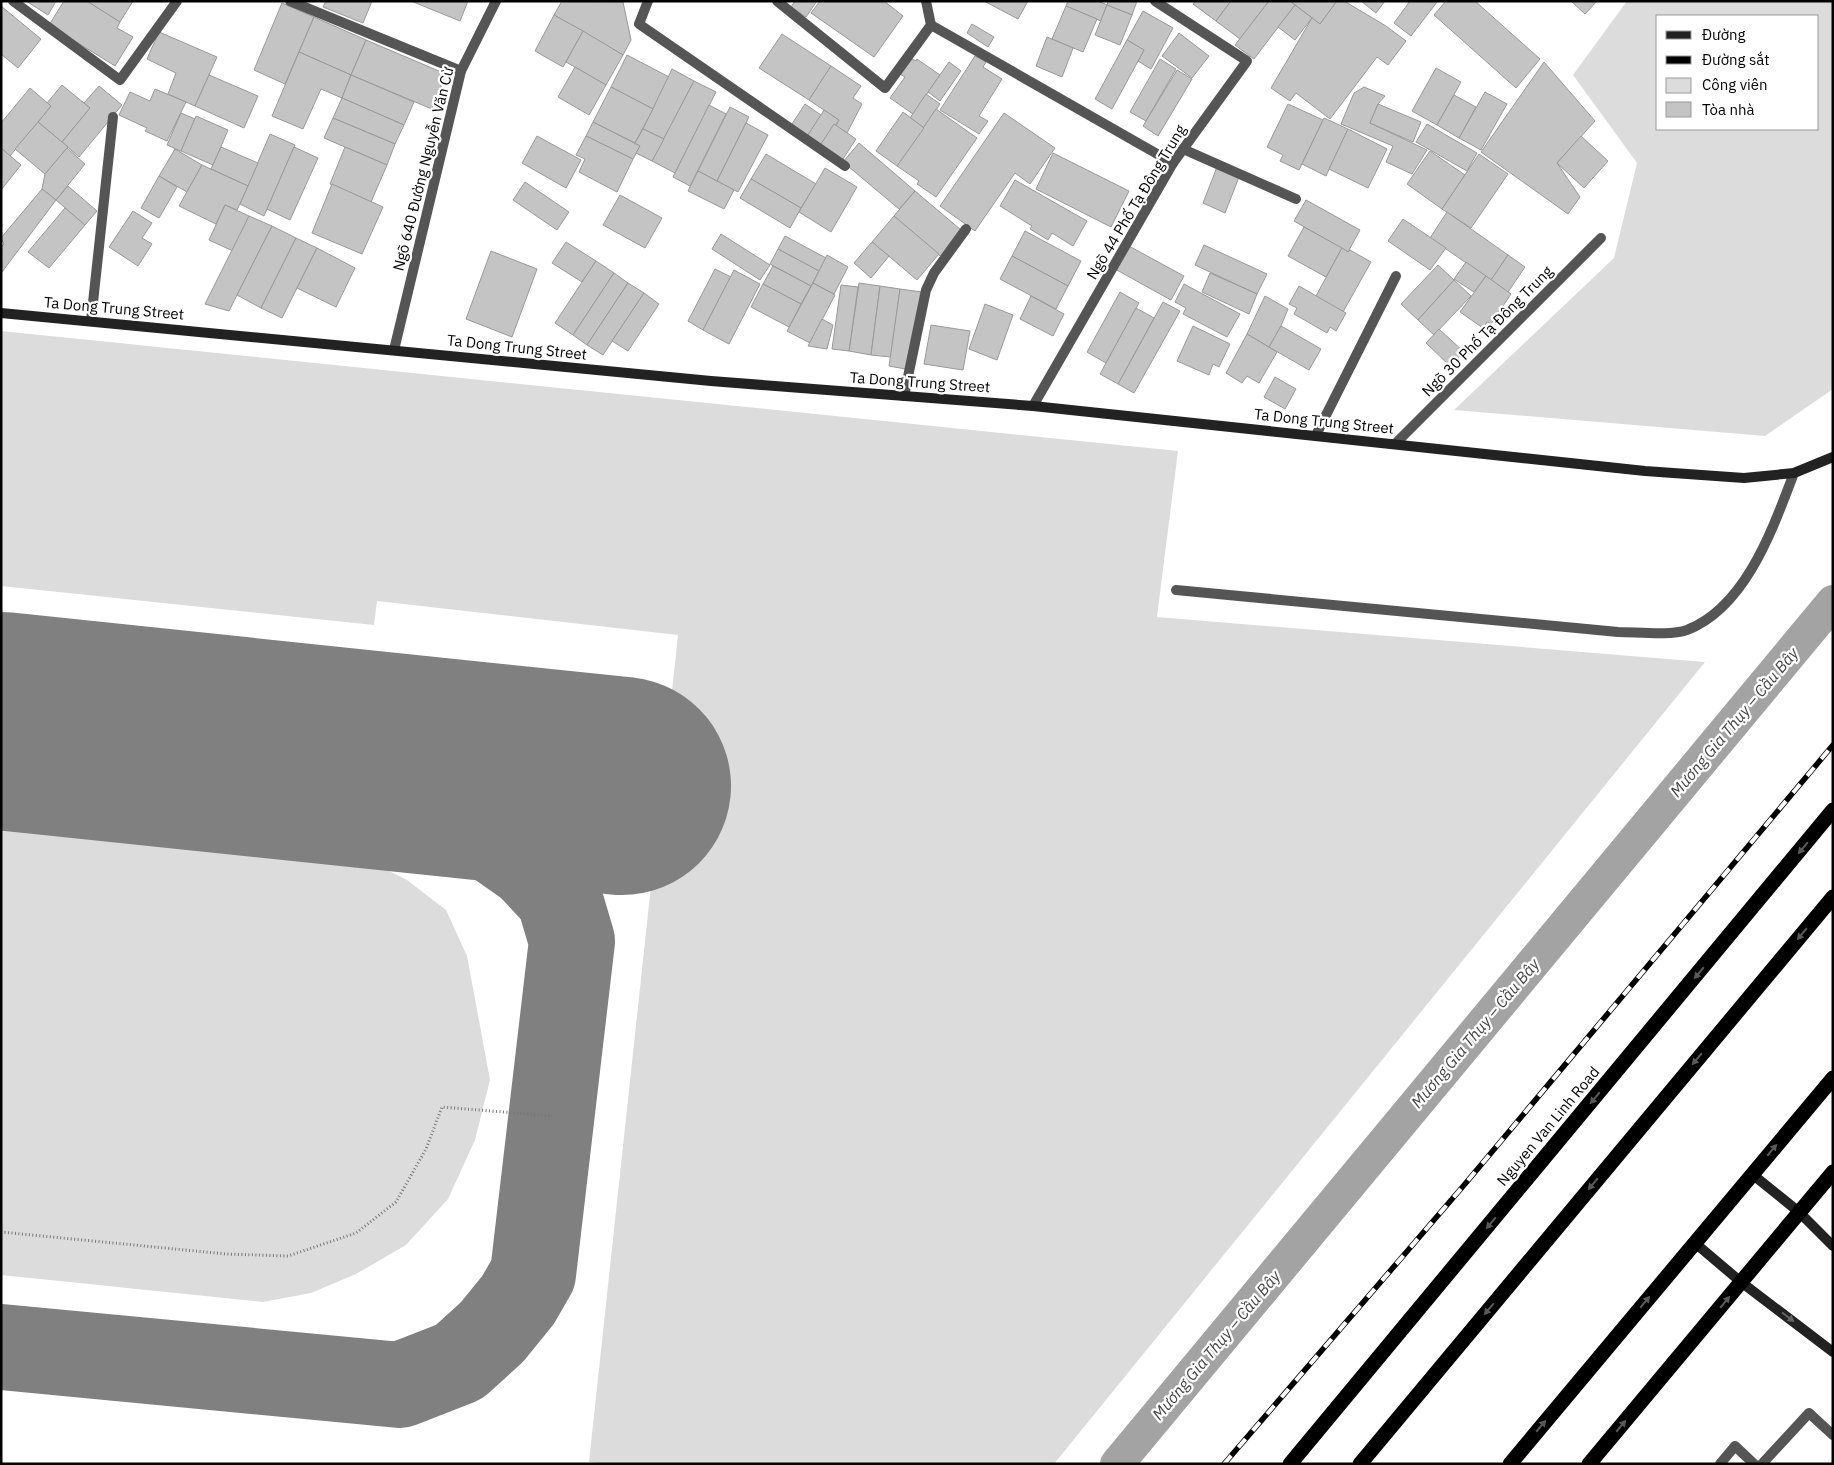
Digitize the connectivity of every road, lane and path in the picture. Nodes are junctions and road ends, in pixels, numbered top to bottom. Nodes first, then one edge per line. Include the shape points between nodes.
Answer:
1 (13, 1) edge
2 (178, 1) edge
3 (290, 1) edge
4 (496, 1) edge
5 (648, 1) edge
6 (777, 1) edge
7 (926, 1) edge
8 (1155, 1) edge
9 (931, 25) junction
10 (461, 71) junction
11 (113, 117) dead end
12 (1183, 149) junction
13 (1173, 164) junction
14 (845, 166) dead end
15 (1296, 199) dead end
16 (966, 229) dead end
17 (1601, 238) dead end
18 (1396, 276) dead end
19 (1, 313) edge
20 (91, 321) junction
21 (394, 350) junction
22 (904, 396) junction
23 (1033, 406) junction
24 (1316, 435) junction
25 (1395, 444) junction
26 (1833, 457) edge
27 (1794, 474) junction
28 (1176, 590) dead end
29 (1833, 810) edge
30 (1833, 897) edge
31 (1833, 1078) edge
32 (552, 1116) dead end
33 (1833, 1172) edge
34 (1752, 1174) junction
35 (1799, 1212) junction
36 (1, 1232) edge
37 (1695, 1243) junction
38 (1833, 1246) edge
39 (1741, 1282) junction
40 (1833, 1352) edge
41 (1833, 1435) edge
42 (1290, 1464) edge
43 (1360, 1464) edge
44 (1510, 1464) edge
45 (1589, 1464) edge
46 (1720, 1464) edge
47 (1754, 1464) edge
48 (1762, 1464) edge

1 - 2 street via 120,80
3 - 10 street
4 - 10 street, Ngõ 640 Đường Nguyễn Văn Cừ
5 - 14 street via 639,24
6 - 9 street via 885,88
7 - 9 street
8 - 12 street, Ngõ 44 Phố Tạ Đông Trung via 1247,61
9 - 13 street
10 - 21 street, Ngõ 640 Đường Nguyễn Văn Cừ
11 - 20 street
12 - 13 street, Ngõ 44 Phố Tạ Đông Trung
12 - 15 street
13 - 23 street, Ngõ 44 Phố Tạ Đông Trung
16 - 22 street via 934,273 926,290
17 - 25 street, Ngõ 30 Phố Tạ Đông Trung
18 - 24 street
19 - 20 street, Ta Dong Trung Street
20 - 21 street, Ta Dong Trung Street
21 - 22 street, Ta Dong Trung Street
22 - 23 street, Ta Dong Trung Street
23 - 24 street, Ta Dong Trung Street
24 - 25 street, Ta Dong Trung Street
25 - 27 street, Ta Dong Trung Street via 1665,473 1744,478
26 - 27 street, Ta Dong Trung Street
27 - 28 street via 1770,536 1742,583 1712,616 1685,630 1618,632
29 -> 42 highway, Nguyen Van Linh Road
30 -> 43 highway
34 -> 31 highway
32 - 36 path via 442,1107 426,1149 396,1202 356,1233 288,1256 226,1254
33 - 35 highway
34 - 35 street
34 - 37 highway
35 - 38 street
35 - 39 highway
37 - 39 street
44 -> 37 highway
39 -> 40 street
45 -> 39 highway
41 - 48 street via 1809,1413
46 - 47 street via 1735,1446

